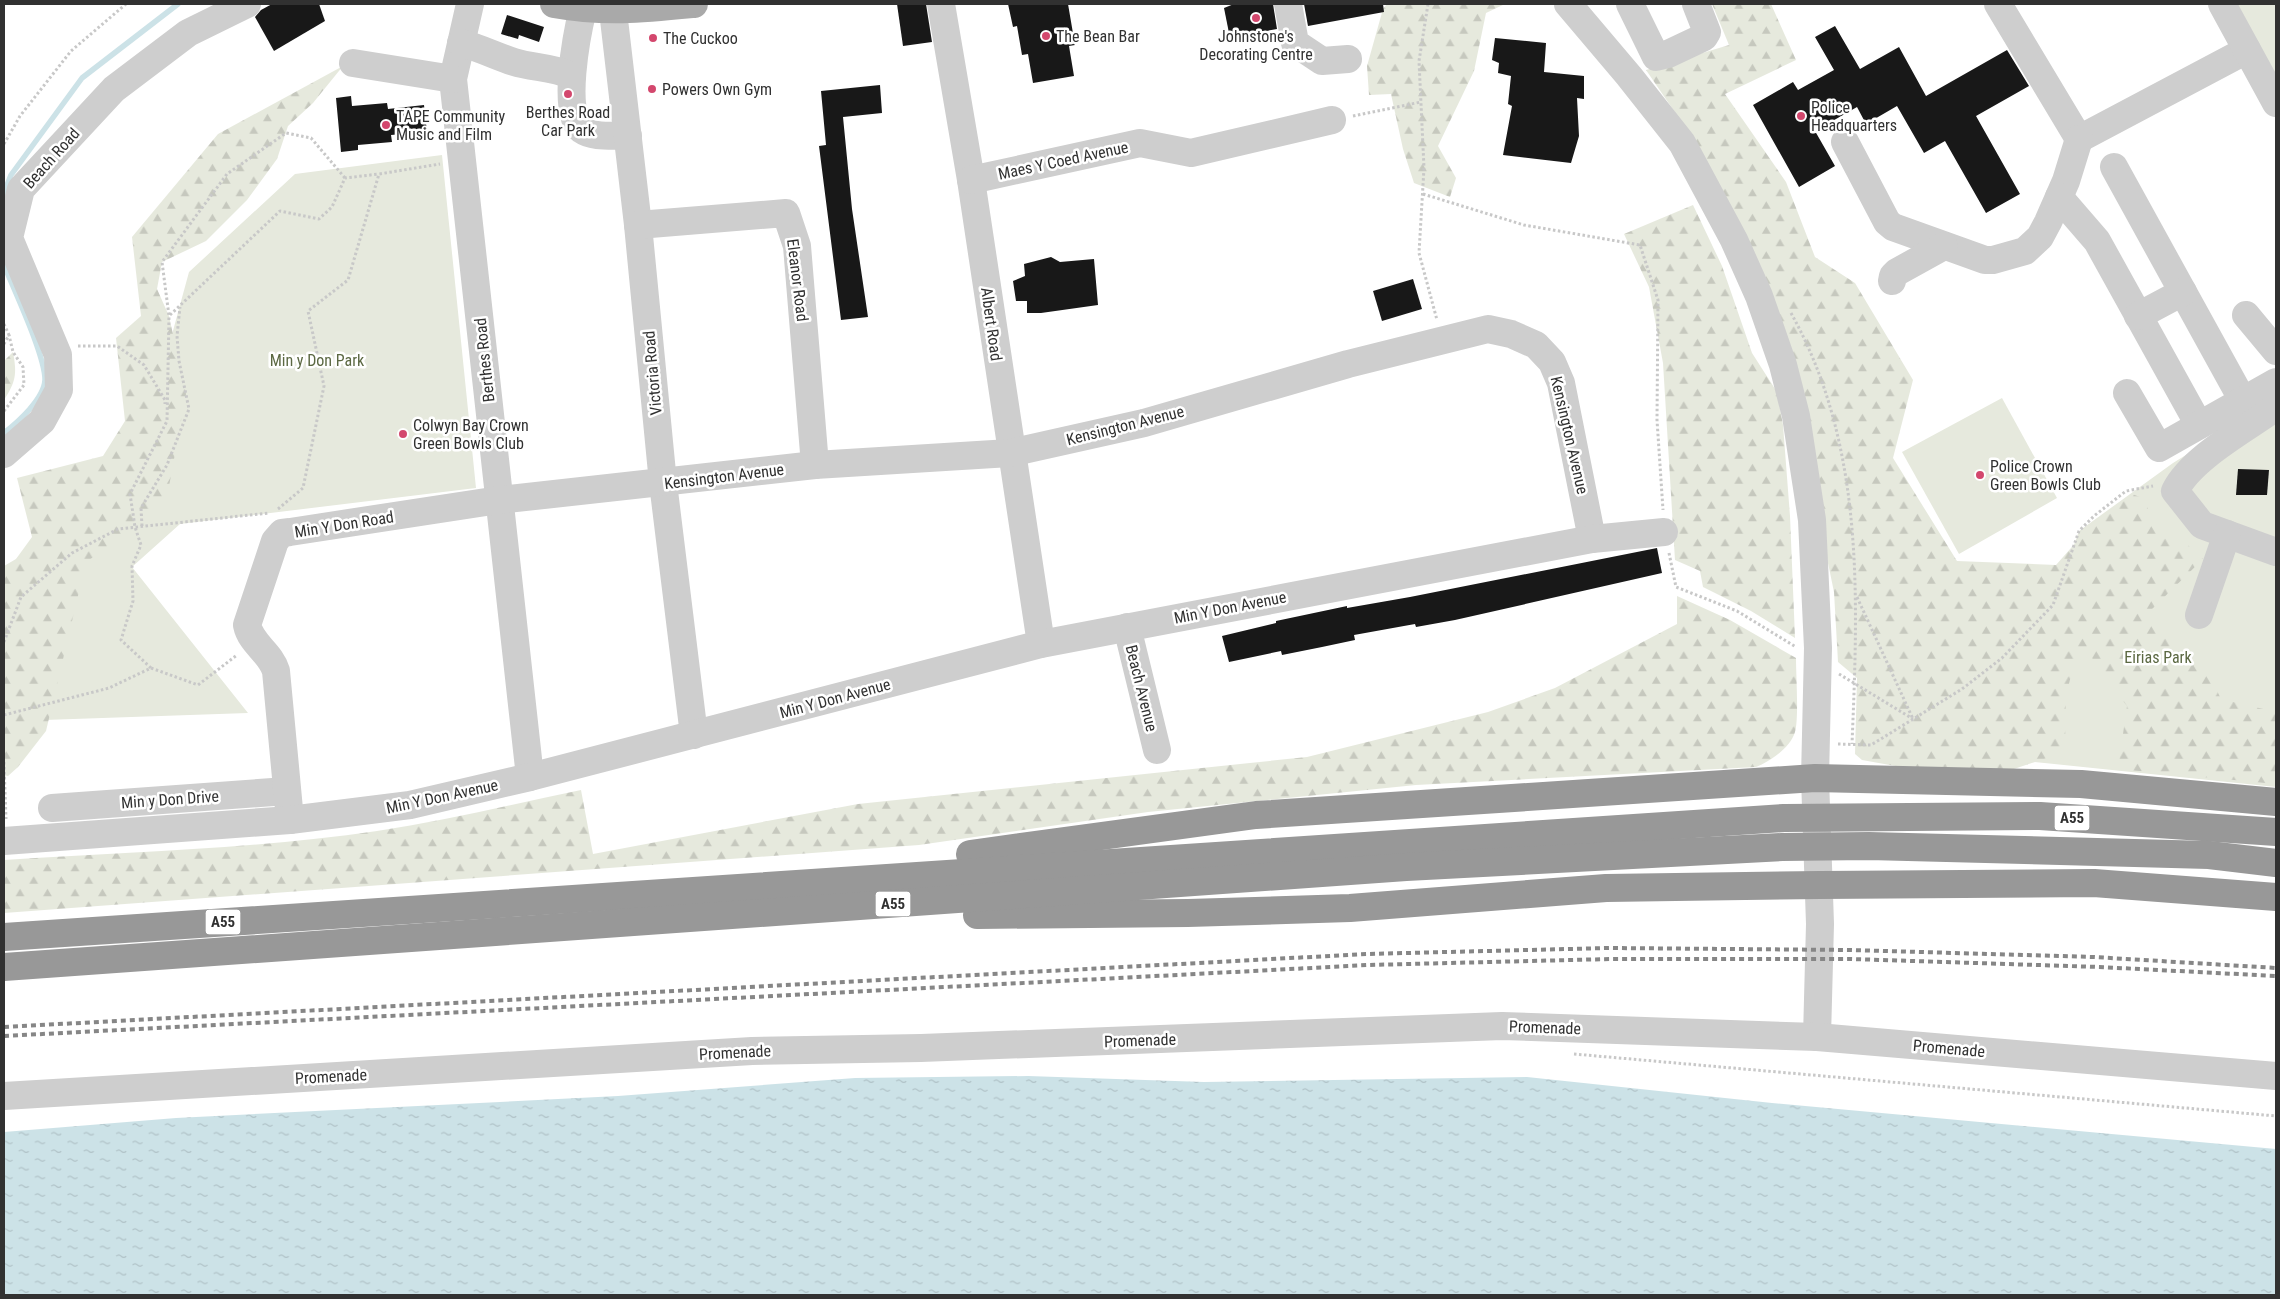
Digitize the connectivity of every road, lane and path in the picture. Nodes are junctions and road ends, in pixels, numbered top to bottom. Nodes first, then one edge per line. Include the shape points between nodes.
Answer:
1 (126, 4) edge
2 (247, 4) edge
3 (470, 4) edge
4 (554, 4) edge
5 (694, 4) edge
6 (941, 4) edge
7 (1288, 4) edge
8 (1428, 4) edge
9 (1568, 4) edge
10 (1630, 4) edge
11 (1696, 4) edge
12 (1998, 4) edge
13 (2222, 4) edge
14 (628, 8) edge
15 (583, 9) junction
16 (461, 43) junction
17 (2247, 50) junction
18 (1657, 57) junction
19 (1348, 59) dead end
20 (353, 63) dead end
21 (572, 76) junction
22 (1629, 76) junction
23 (453, 80) junction
24 (1421, 102) junction
25 (2276, 103) edge
26 (1332, 120) joint
27 (628, 136) junction
28 (2079, 139) junction
29 (1845, 142) dead end
30 (4, 144) edge
31 (462, 161) junction
32 (2114, 167) dead end
33 (379, 174) junction
34 (345, 178) junction
35 (970, 180) junction
36 (1423, 194) junction
37 (2059, 197) junction
38 (638, 226) junction
39 (1944, 246) junction
40 (1892, 281) dead end
41 (2182, 292) junction
42 (180, 306) junction
43 (2246, 315) dead end
44 (169, 316) junction
45 (2138, 316) junction
46 (4, 324) edge
47 (9, 335) junction
48 (1442, 339) junction
49 (4, 344) edge
50 (55, 348) junction
51 (2276, 350) edge
52 (2276, 382) edge
53 (2127, 393) dead end
54 (2243, 401) junction
55 (2276, 407) edge
56 (4, 411) edge
57 (167, 421) junction
58 (2199, 425) junction
59 (1010, 453) junction
60 (4, 454) edge
61 (815, 464) junction
62 (663, 483) junction
63 (2126, 492) dead end
64 (499, 500) junction
65 (142, 526) junction
66 (135, 527) junction
67 (1664, 532) junction
68 (2228, 534) junction
69 (1592, 539) junction
70 (2276, 552) edge
71 (1856, 596) dead end
72 (1737, 611) dead end
73 (2199, 615) dead end
74 (1127, 627) junction
75 (254, 641) junction
76 (4, 642) edge
77 (1041, 644) junction
78 (151, 668) junction
79 (1868, 692) dead end
80 (4, 715) edge
81 (1913, 719) junction
82 (694, 735) junction
83 (1816, 743) junction
84 (1157, 750) dead end
85 (4, 762) edge
86 (530, 777) junction
87 (1815, 778) junction
88 (287, 791) junction
89 (2276, 802) edge
90 (52, 808) dead end
91 (290, 820) junction
92 (2276, 832) edge
93 (6, 841) edge
94 (2276, 863) edge
95 (1820, 885) junction
96 (728, 888) junction
97 (2276, 897) edge
98 (738, 915) junction
99 (4, 937) edge
100 (4, 968) edge
101 (1817, 1037) junction
102 (1568, 1053) dead end
103 (2276, 1076) edge
104 (4, 1096) edge
105 (2276, 1116) edge

1 - 30 path via 71,51 20,116
2 - 50 street, Beach Road via 188,33 114,89 21,189 9,238
3 - 16 street, Berthes Road
4 - 15 main road
5 - 14 main road
6 - 35 street, Albert Road
7 - 19 street via 1296,43 1322,61
8 - 24 path via 1419,61
9 - 22 street
10 - 18 street
11 - 18 street via 1707,32 1695,41
12 - 28 street
13 - 17 street
14 - 15 main road
14 - 27 street, Victoria Road
15 - 21 street
16 - 21 street via 488,50 514,62 562,71
16 - 23 street, Berthes Road
17 - 25 street
17 - 28 street
18 - 22 street
20 - 23 street
21 - 27 street via 573,113 580,129 590,134
22 - 83 street via 1682,143 1734,240 1759,296 1783,366 1796,416 1812,520 1818,648
23 - 31 street, Berthes Road
24 - 26 path
24 - 36 path
26 - 35 street, Maes Y Coed Avenue via 1192,153 1140,143
27 - 38 street, Victoria Road
28 - 37 street
29 - 39 street via 1888,222
31 - 33 path
31 - 64 street, Berthes Road
32 - 41 street
33 - 34 path
33 - 65 path via 348,280 308,311 324,386 303,488 274,512
34 - 42 path via 332,207 319,219 280,211
34 - 44 path via 311,138 286,133 227,174 162,262
35 - 59 street, Albert Road
36 - 48 path via 1419,253
36 - 67 path via 1524,225 1640,245 1658,300 1657,420
37 - 39 street via 2040,237 2026,251 1985,260
37 - 45 street via 2097,241
38 - 61 street, Eleanor Road via 786,213 797,246
38 - 62 street, Victoria Road
39 - 40 street via 1896,272
41 - 45 street
41 - 54 street
42 - 44 path
42 - 65 path via 179,361 189,409 167,465 141,508
43 - 51 street
44 - 57 path
45 - 58 street
46 - 47 path
47 - 49 path
47 - 56 path via 13,352 23,367 24,385
48 - 59 street, Kensington Avenue via 1144,423
48 - 69 street, Kensington Avenue via 1488,329 1511,334 1536,345 1552,362 1561,383
50 - 57 path via 117,346 144,365 165,400
50 - 60 street, Beach Road via 59,390 42,421
52 - 54 street
53 - 58 street via 2158,448
54 - 58 street
55 - 68 street via 2199,461 2180,480 2175,491 2202,525
57 - 66 path via 130,494
59 - 61 street, Kensington Avenue
59 - 77 street, Albert Road
61 - 62 street, Kensington Avenue
62 - 64 street, Kensington Avenue
62 - 82 street, Victoria Road
63 - 81 path via 2080,531 2053,605 2002,658 1962,689
64 - 75 street, Min Y Don Road via 282,534 275,541 247,625
64 - 86 street, Berthes Road
65 - 66 path
66 - 76 path via 118,528 72,553 21,597
66 - 78 path via 142,545 132,566 133,601 121,640
67 - 69 street, Min Y Don Avenue
67 - 72 path via 1676,586
68 - 70 street
68 - 73 street
69 - 74 street, Min Y Don Avenue
71 - 81 path
74 - 77 street, Min Y Don Avenue
74 - 84 street, Beach Avenue
75 - 78 path via 198,685
75 - 88 street, Min Y Don Road via 276,671
77 - 82 street, Min Y Don Avenue
78 - 80 path via 109,688
79 - 81 path
81 - 83 path via 1871,745
82 - 86 street, Min Y Don Avenue
83 - 87 street
85 - 93 path
86 - 91 street, Min Y Don Avenue via 410,805
87 - 89 highway via 2082,784
87 - 95 street
87 - 96 highway via 1256,815
88 - 90 street, Min y Don Drive
88 - 91 street, Min Y Don Road
91 - 93 street, Min Y Don Avenue
92 - 96 highway, A55 via 2040,816 1784,818
94 - 98 highway, A55 via 2209,856 1869,846 1782,847 1396,868
95 - 97 highway via 2094,883
95 - 98 highway via 1606,888 1350,908
95 - 101 street
96 - 99 highway, A55
98 - 100 highway, A55
101 - 103 street, Promenade
101 - 104 street, Promenade via 1502,1026 920,1048 752,1051
102 - 105 path

